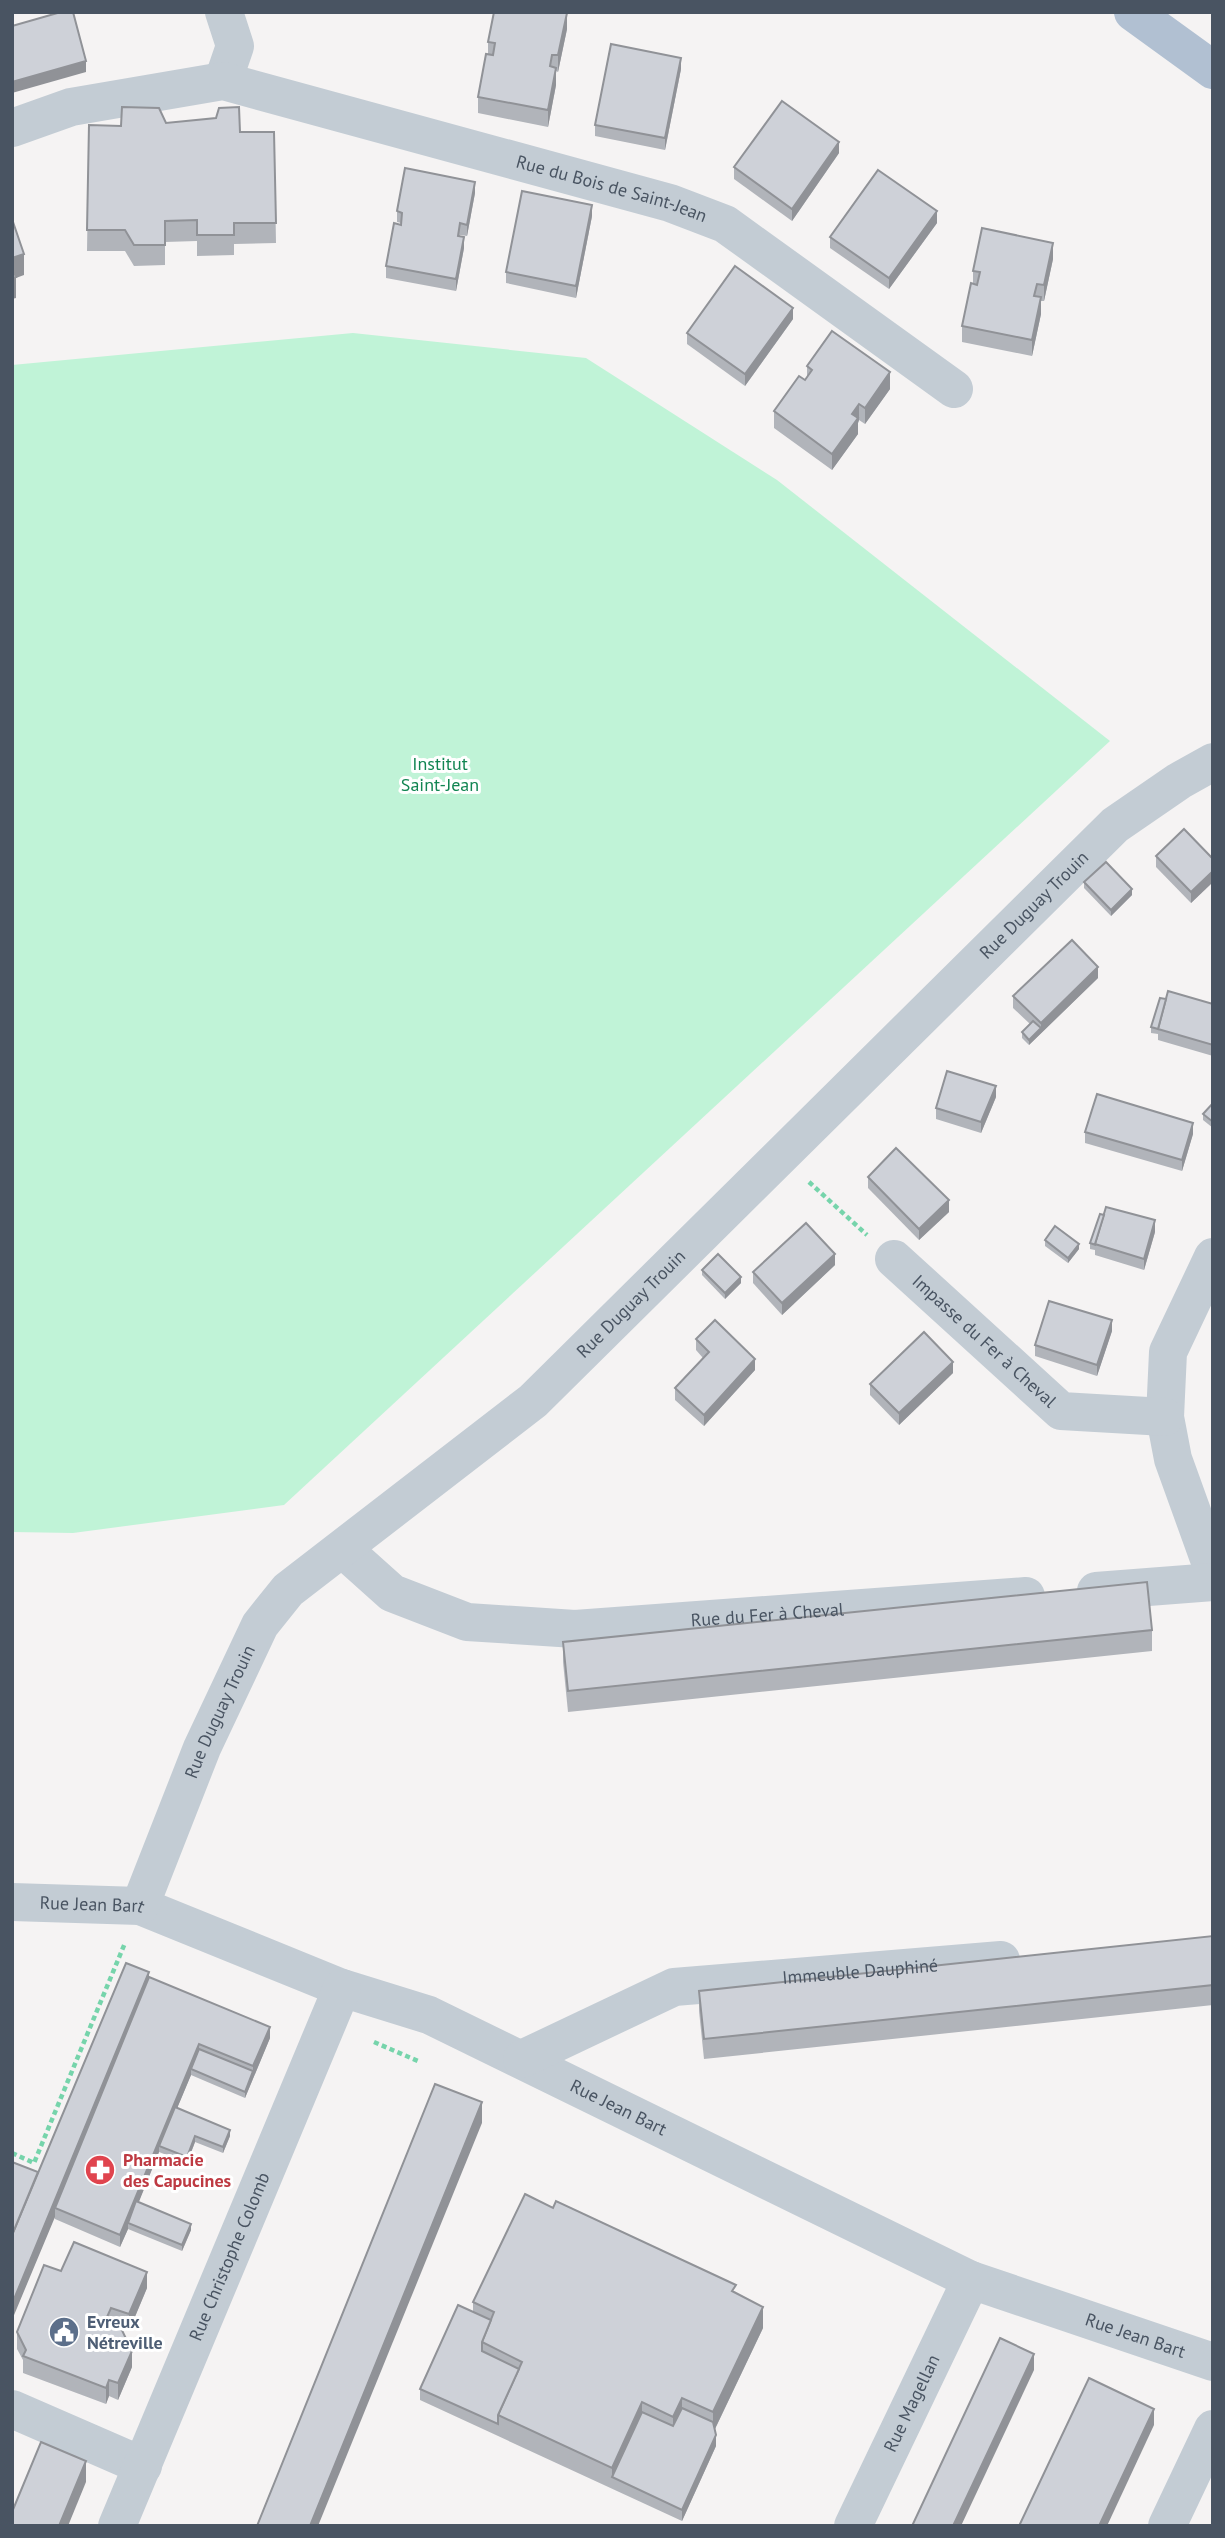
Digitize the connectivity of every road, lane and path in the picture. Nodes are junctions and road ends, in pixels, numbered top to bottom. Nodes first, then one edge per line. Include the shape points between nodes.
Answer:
1 (224, 12) edge
2 (1133, 12) edge
3 (1213, 70) edge
4 (223, 81) junction
5 (12, 128) edge
6 (954, 388) dead end
7 (1213, 762) edge
8 (815, 1188) dead end
9 (1213, 1257) edge
10 (894, 1259) joint
11 (1165, 1417) junction
12 (344, 1550) junction
13 (1213, 1570) edge
14 (1213, 1582) edge
15 (12, 1902) edge
16 (140, 1906) junction
17 (1033, 1957) edge
18 (342, 1988) junction
19 (522, 2059) junction
20 (12, 2153) edge
21 (971, 2280) junction
22 (1213, 2362) edge
23 (12, 2409) edge
24 (1213, 2428) edge
25 (143, 2466) junction
26 (117, 2526) edge
27 (853, 2526) edge
28 (1167, 2526) edge

1 - 4 street via 235,46
2 - 3 main road
4 - 5 street, Rue du Bois de Saint-Jean via 71,107
4 - 6 street, Rue du Bois de Saint-Jean via 670,203 725,224
7 - 12 street, Rue Duguay Trouin via 1115,825 533,1401
8 - 10 path
9 - 11 street via 1168,1352
10 - 11 street, Impasse du Fer à Cheval via 1061,1411
11 - 13 street via 1173,1459
12 - 14 street, Rue du Fer à Cheval via 393,1593 467,1622 575,1629
12 - 16 street, Rue Duguay Trouin via 288,1590 260,1625 202,1748
15 - 16 street, Rue Jean Bart
16 - 18 street, Rue Jean Bart
16 - 20 path via 34,2162
17 - 19 street, Immeuble Dauphiné via 674,1987
18 - 19 street, Rue Jean Bart via 429,2015
18 - 25 street, Rue Christophe Colomb
19 - 21 street, Rue Jean Bart
21 - 22 street, Rue Jean Bart
21 - 27 street, Rue Magellan
23 - 25 street
24 - 28 street
25 - 26 street, Rue Christophe Colomb

